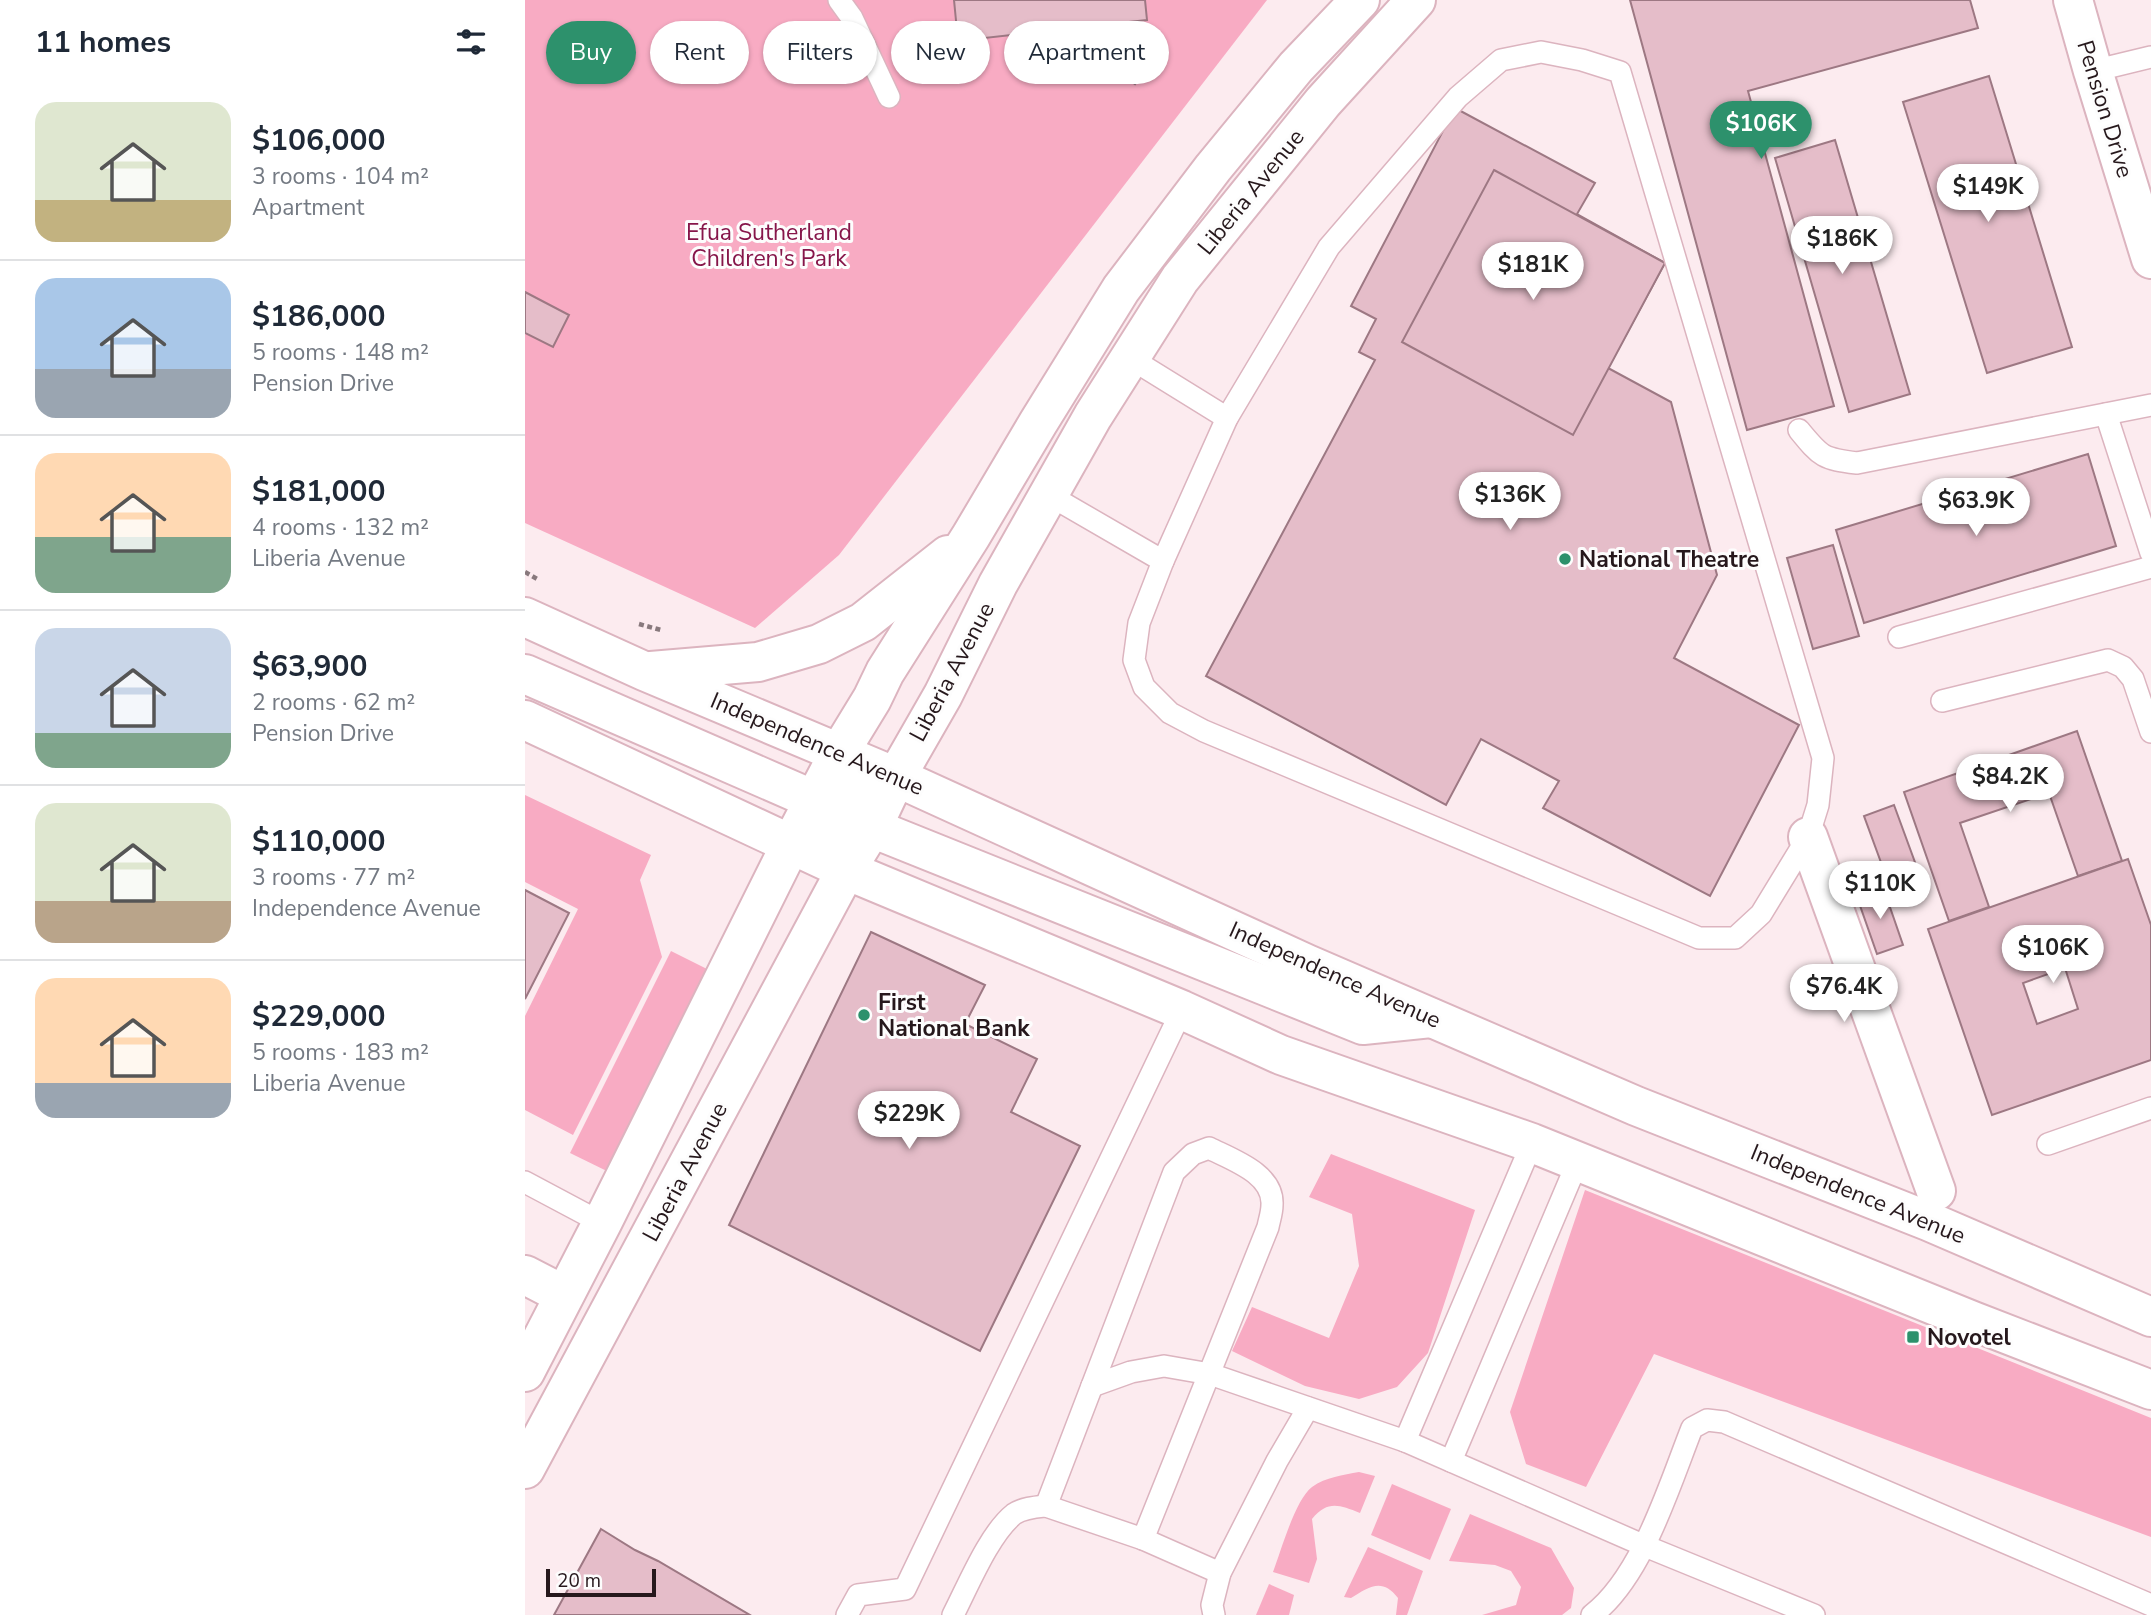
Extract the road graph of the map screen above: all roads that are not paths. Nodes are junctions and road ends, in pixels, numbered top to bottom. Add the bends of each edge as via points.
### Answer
1 (839, 0) edge
2 (1360, 0) edge
3 (1416, 0) edge
4 (2073, 0) edge
5 (2151, 57) edge
6 (2093, 71) junction
7 (889, 97) dead end
8 (2149, 248) edge
9 (1130, 358) junction
10 (2151, 405) edge
11 (2106, 414) junction
12 (1227, 418) junction
13 (1799, 430) dead end
14 (1049, 495) junction
15 (971, 536) junction
16 (2151, 553) edge
17 (1163, 561) junction
18 (2151, 567) edge
19 (525, 617) edge
20 (1899, 636) dead end
21 (644, 671) junction
22 (525, 674) edge
23 (872, 699) junction
24 (1942, 701) dead end
25 (525, 720) edge
26 (922, 732) junction
27 (2151, 732) edge
28 (839, 753) junction
29 (897, 777) junction
30 (814, 800) junction
31 (871, 828) junction
32 (1808, 837) junction
33 (791, 844) junction
34 (846, 870) junction
35 (771, 883) junction
36 (821, 920) junction
37 (1182, 1010) junction
38 (1433, 1018) junction
39 (2151, 1108) edge
40 (1532, 1143) junction
41 (2048, 1144) dead end
42 (1578, 1161) junction
43 (525, 1182) edge
44 (1936, 1191) dead end
45 (602, 1223) junction
46 (525, 1275) edge
47 (564, 1295) junction
48 (2151, 1317) edge
49 (525, 1372) edge
50 (1210, 1374) junction
51 (1092, 1386) junction
52 (2151, 1390) edge
53 (1308, 1408) junction
54 (1405, 1441) junction
55 (1451, 1461) junction
56 (525, 1469) edge
57 (1046, 1506) junction
58 (1143, 1539) junction
59 (1645, 1546) junction
60 (1220, 1573) junction
61 (2151, 1605) edge
62 (847, 1615) edge
63 (953, 1615) edge
64 (1214, 1615) edge
65 (1592, 1615) edge
66 (1814, 1615) edge

1 - 7 lane
2 - 15 main road, Liberia Avenue via 1296,67 1121,289
3 - 9 main road, Liberia Avenue via 1323,102 1180,279
4 - 6 main road, Pension Drive
5 - 6 lane
6 - 8 main road, Pension Drive
9 - 12 lane
9 - 14 main road, Liberia Avenue
10 - 11 lane
11 - 13 lane via 1857,463 1829,460
11 - 16 lane
12 - 17 lane
12 - 32 lane via 1329,247 1458,97 1501,60 1541,52 1620,72 1823,758 1818,804
14 - 17 lane
14 - 26 main road, Liberia Avenue
15 - 21 main road via 863,622 819,644 758,662
15 - 23 main road, Liberia Avenue
17 - 32 lane via 1139,623 1133,660 1144,687 1170,713 1204,731 1699,938 1735,938 1761,914
18 - 20 lane
19 - 21 main road, Independence Avenue
21 - 28 main road, Independence Avenue
22 - 30 main road
23 - 26 main road via 873,726 883,736 910,739
23 - 28 main road, Liberia Avenue
24 - 27 lane via 2108,660 2123,667 2133,680
25 - 33 main road
26 - 29 main road, Liberia Avenue
28 - 29 main road, Independence Avenue
28 - 30 main road, Liberia Avenue
29 - 30 main road via 853,794
29 - 31 main road, Liberia Avenue
29 - 38 main road, Independence Avenue
30 - 33 main road, Liberia Avenue
31 - 33 main road via 820,833
31 - 34 main road, Liberia Avenue
31 - 38 main road via 1363,1025
32 - 44 main road
33 - 34 main road
33 - 35 main road, Liberia Avenue
34 - 36 main road, Liberia Avenue
34 - 37 main road
35 - 36 main road via 798,874 811,880 820,891
35 - 45 main road, Liberia Avenue
36 - 56 main road, Liberia Avenue
37 - 40 main road via 1282,1055
37 - 62 lane via 905,1589 858,1595
38 - 48 main road, Independence Avenue
39 - 41 lane
40 - 42 main road
40 - 54 lane
42 - 52 main road
42 - 55 lane
43 - 45 lane
45 - 47 main road, Liberia Avenue
46 - 47 main road
47 - 49 main road, Liberia Avenue
50 - 51 lane via 1164,1366 1131,1371
50 - 51 lane via 1273,1204 1267,1184 1209,1148 1193,1154 1174,1172
50 - 53 lane
50 - 58 lane
51 - 57 lane
53 - 54 lane
53 - 60 lane
54 - 55 lane
55 - 59 lane
57 - 58 lane
57 - 63 lane via 1015,1513 993,1538
58 - 60 lane
59 - 61 lane via 1692,1429 1707,1420 1724,1422
59 - 65 lane via 1606,1604
59 - 66 lane
60 - 64 lane

